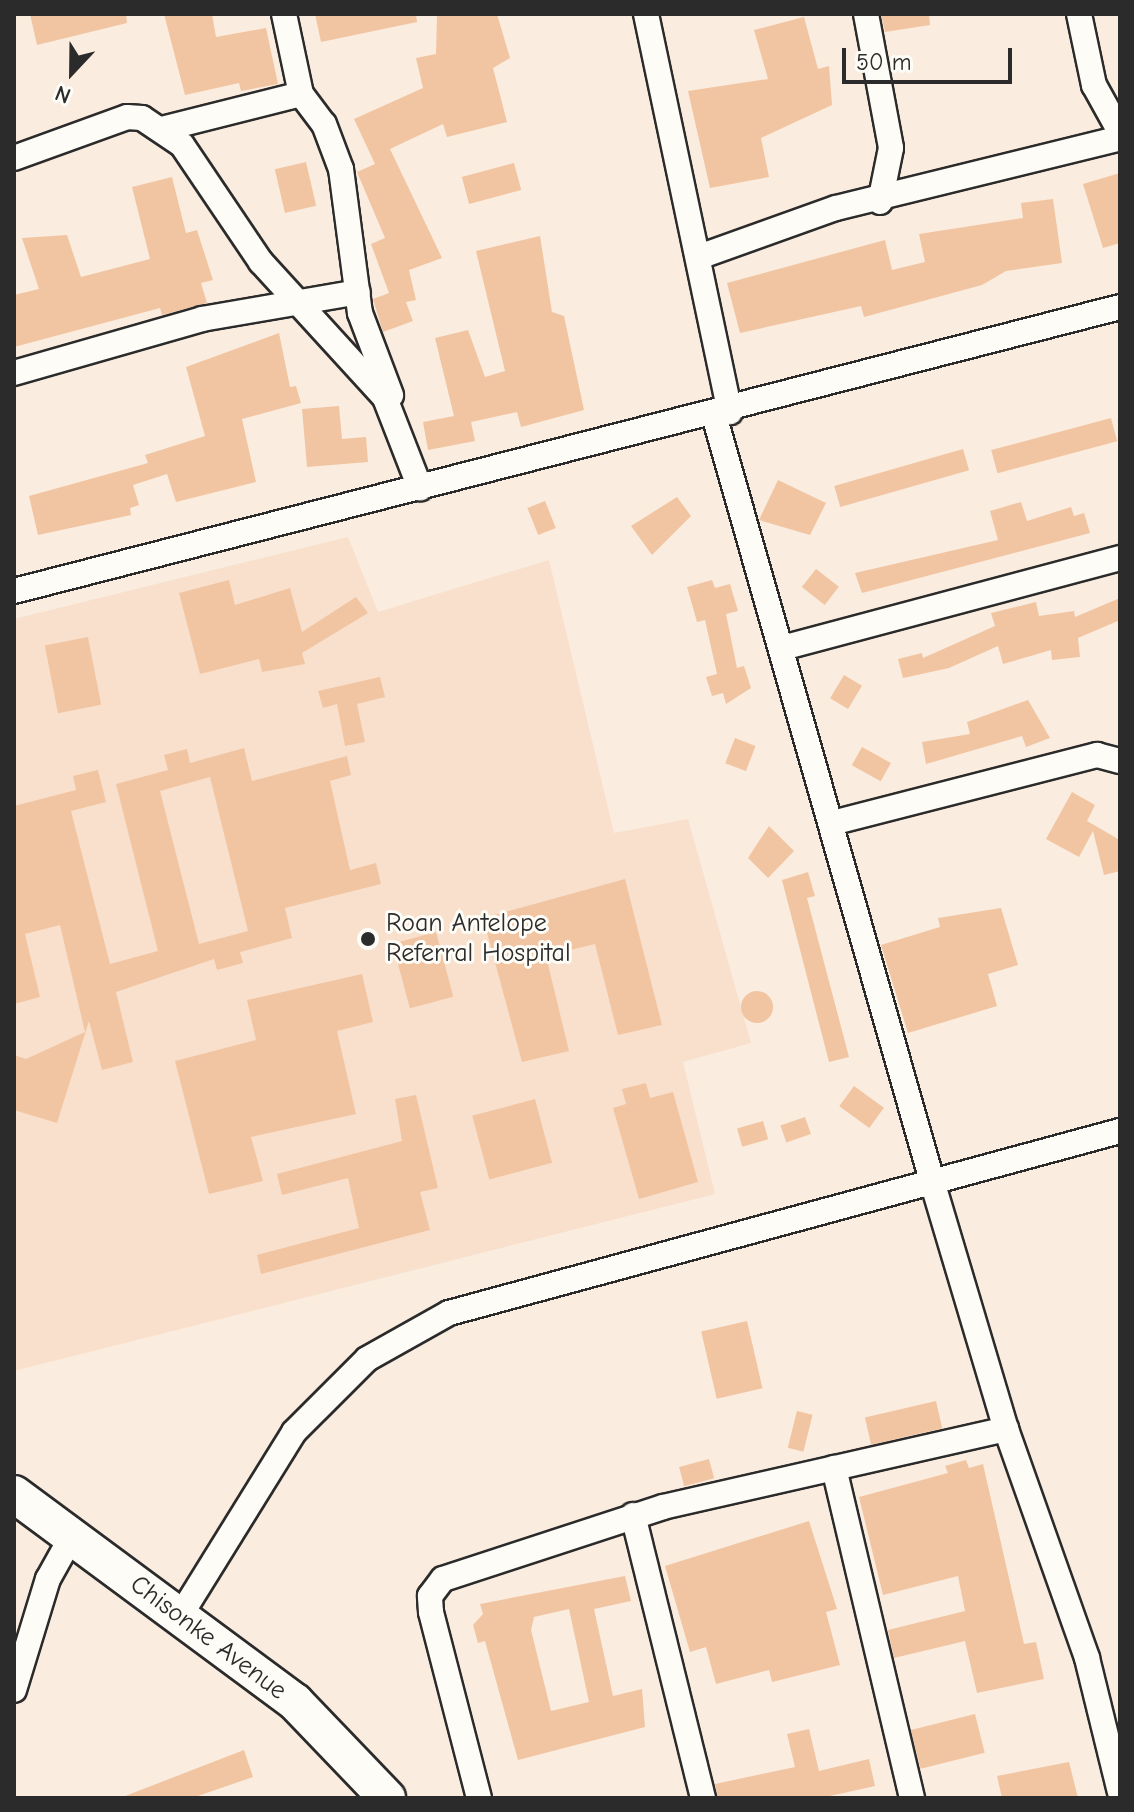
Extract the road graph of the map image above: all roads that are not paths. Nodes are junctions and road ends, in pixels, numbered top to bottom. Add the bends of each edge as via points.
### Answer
1 (284, 14) edge
2 (646, 14) edge
3 (866, 14) edge
4 (1079, 14) edge
5 (301, 94) junction
6 (162, 129) junction
7 (1120, 135) edge
8 (14, 158) edge
9 (880, 202) junction
10 (699, 257) junction
11 (358, 292) junction
12 (292, 298) junction
13 (1120, 307) edge
14 (14, 373) edge
15 (722, 414) junction
16 (401, 424) junction
17 (420, 488) junction
18 (1120, 558) edge
19 (14, 591) edge
20 (782, 648) junction
21 (1120, 761) edge
22 (832, 823) junction
23 (1120, 1131) edge
24 (932, 1181) junction
25 (1006, 1429) junction
26 (834, 1468) junction
27 (14, 1494) edge
28 (633, 1515) junction
29 (72, 1536) junction
30 (180, 1616) junction
31 (14, 1690) edge
32 (1120, 1792) edge
33 (387, 1798) edge
34 (479, 1798) edge
35 (703, 1798) edge
36 (912, 1798) edge

1 - 5 street
2 - 10 street
3 - 9 street via 891,148
4 - 7 street via 1094,85
5 - 6 street
5 - 11 street via 324,124 341,169
6 - 8 street via 127,117
6 - 12 street via 182,145
7 - 9 street via 1036,154
9 - 10 street via 836,208
10 - 15 street
11 - 12 street
11 - 16 street
12 - 14 street
12 - 16 street via 366,374
13 - 15 street
15 - 17 street
15 - 20 street
16 - 17 street
17 - 19 street
18 - 20 street
20 - 22 street
21 - 22 street via 1097,755
22 - 24 street
23 - 24 street
24 - 25 street
24 - 30 street via 449,1313 367,1359 294,1432
25 - 26 street
25 - 32 street via 1063,1579
26 - 28 street
26 - 36 street
27 - 29 street, Chisonke Avenue
28 - 34 street via 471,1564 430,1596
28 - 35 street
29 - 30 street, Chisonke Avenue
29 - 31 street via 48,1579
30 - 33 street, Chisonke Avenue via 295,1702

